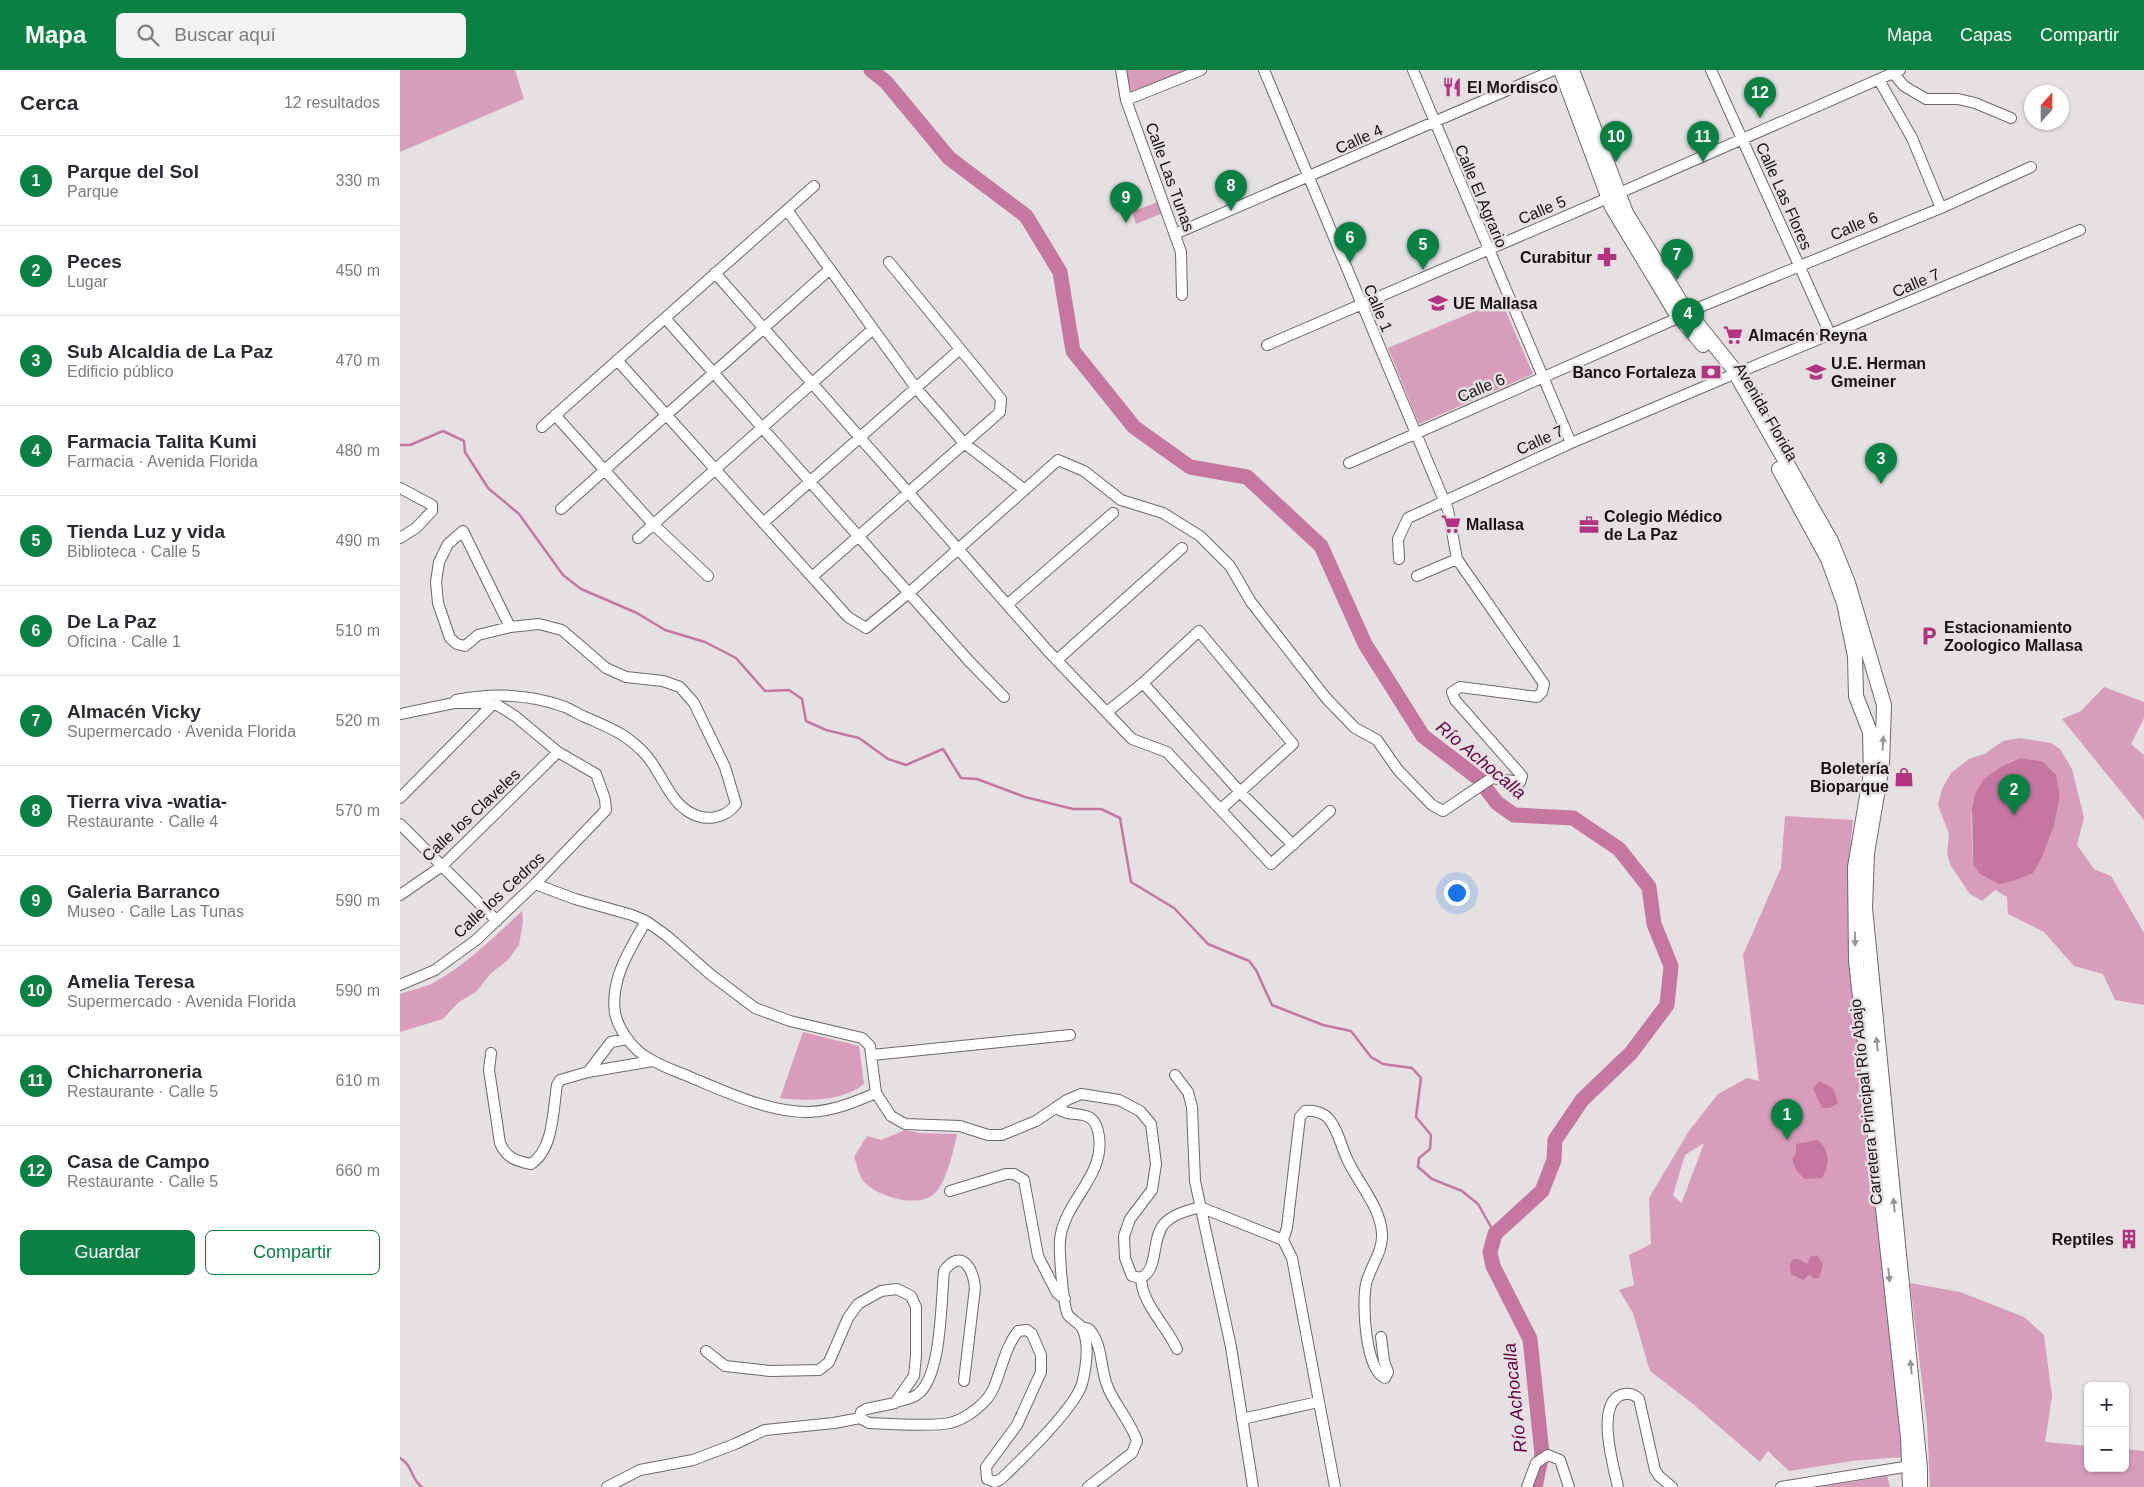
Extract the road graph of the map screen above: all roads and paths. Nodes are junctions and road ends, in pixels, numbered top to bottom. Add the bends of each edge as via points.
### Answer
1 (1121, 70) edge
2 (1201, 70) edge
3 (1264, 70) edge
4 (1412, 70) edge
5 (1554, 70) edge
6 (1561, 70) edge
7 (1572, 70) edge
8 (1711, 70) edge
9 (1896, 72) edge
10 (1879, 80) junction
11 (1126, 100) junction
12 (2011, 118) dead end
13 (1434, 122) junction
14 (1743, 140) junction
15 (2032, 167) dead end
16 (1308, 177) junction
17 (814, 186) dead end
18 (1613, 196) junction
19 (1942, 208) junction
20 (787, 210) junction
21 (2080, 230) dead end
22 (1175, 234) junction
23 (1488, 250) junction
24 (889, 262) dead end
25 (1799, 266) junction
26 (830, 269) junction
27 (715, 273) junction
28 (1182, 295) dead end
29 (1361, 304) junction
30 (1684, 314) junction
31 (665, 318) junction
32 (764, 328) junction
33 (873, 329) junction
34 (1830, 334) junction
35 (1267, 345) dead end
36 (960, 349) junction
37 (618, 360) junction
38 (714, 373) junction
39 (1731, 375) junction
40 (1543, 378) junction
41 (813, 383) junction
42 (916, 388) junction
43 (667, 415) junction
44 (555, 416) junction
45 (542, 427) dead end
46 (762, 428) junction
47 (1414, 433) junction
48 (861, 437) junction
49 (1571, 443) junction
50 (964, 444) junction
51 (1349, 463) dead end
52 (715, 469) junction
53 (604, 470) junction
54 (810, 482) junction
55 (400, 488) edge
56 (1025, 490) junction
57 (909, 492) junction
58 (1443, 500) junction
59 (561, 509) dead end
60 (1113, 512) dead end
61 (764, 523) junction
62 (653, 524) junction
63 (859, 536) junction
64 (400, 538) edge
65 (638, 538) dead end
66 (959, 548) junction
67 (1182, 548) dead end
68 (1399, 559) dead end
69 (1457, 559) junction
70 (708, 576) dead end
71 (1417, 576) dead end
72 (812, 577) junction
73 (909, 593) junction
74 (1008, 604) junction
75 (510, 627) junction
76 (1057, 660) junction
77 (1874, 674) junction
78 (1855, 678) junction
79 (1143, 683) junction
80 (1004, 697) dead end
81 (454, 703) junction
82 (494, 703) junction
83 (1107, 712) junction
84 (400, 714) edge
85 (1883, 714) junction
86 (1864, 718) junction
87 (558, 752) junction
88 (1240, 792) junction
89 (400, 798) edge
90 (1221, 809) junction
91 (1330, 811) dead end
92 (400, 824) edge
93 (1292, 845) junction
94 (442, 866) junction
95 (535, 884) junction
96 (400, 894) edge
97 (497, 921) junction
98 (646, 921) junction
99 (400, 985) edge
100 (1070, 1035) dead end
101 (627, 1039) junction
102 (491, 1052) dead end
103 (872, 1055) junction
104 (652, 1061) junction
105 (588, 1072) junction
106 (1175, 1075) dead end
107 (876, 1093) junction
108 (1056, 1108) junction
109 (950, 1191) dead end
110 (1200, 1207) junction
111 (1283, 1240) junction
112 (1141, 1278) junction
113 (1065, 1299) junction
114 (1082, 1328) junction
115 (1381, 1337) dead end
116 (1177, 1349) dead end
117 (706, 1351) dead end
118 (964, 1382) dead end
119 (1318, 1402) junction
120 (895, 1403) junction
121 (860, 1418) junction
122 (1242, 1419) junction
123 (1915, 1467) junction
124 (607, 1487) edge
125 (1088, 1487) edge
126 (1253, 1487) edge
127 (1335, 1487) edge
128 (1527, 1487) edge
129 (1569, 1487) edge
130 (1618, 1487) edge
131 (1672, 1487) edge
132 (1781, 1487) edge
133 (1910, 1487) edge
134 (1920, 1487) edge

1 - 11 street, Calle Las Tunas
2 - 11 street
3 - 16 street, Calle 1
4 - 13 street, Calle El Agrario
5 - 13 street, Calle 4
6 - 18 main road, Avenida Florida
7 - 18 main road, Avenida Florida
8 - 14 street, Calle Las Flores
9 - 10 street, Calle 5
9 - 12 street via 1904,86 1926,99 1975,103
10 - 14 street, Calle 5
10 - 19 street via 1912,138
11 - 22 street, Calle Las Tunas
13 - 16 street, Calle 4
13 - 23 street, Calle El Agrario
14 - 18 street, Calle 5
14 - 25 street, Calle Las Flores
15 - 19 street, Calle 6
16 - 22 street, Calle 4
16 - 29 street, Calle 1
17 - 20 street
18 - 23 street, Calle 5
18 - 30 main road, Avenida Florida
19 - 25 street, Calle 6
20 - 26 street
20 - 27 street
21 - 34 street, Calle 7
22 - 28 street, Calle Las Tunas via 1181,252
23 - 29 street, Calle 5
23 - 40 street, Calle El Agrario
24 - 36 street
25 - 30 street, Calle 6
25 - 34 street, Calle Las Flores
26 - 32 street
26 - 33 street
27 - 31 street
27 - 32 street
29 - 35 street, Calle 5
29 - 47 street, Calle 1
30 - 39 main road, Avenida Florida
30 - 40 street, Calle 6
31 - 37 street
31 - 38 street
32 - 38 street
32 - 41 street
33 - 41 street
33 - 42 street
34 - 39 street, Calle 7
36 - 42 street
36 - 50 street via 1001,399 1000,412
37 - 43 street
37 - 44 street
38 - 43 street
38 - 46 street
39 - 49 street, Calle 7
39 - 77 main road, Avenida Florida via 1834,547
39 - 78 main road, Avenida Florida via 1828,559 1853,637
40 - 47 street, Calle 6
40 - 49 street, Calle El Agrario
41 - 46 street
41 - 48 street
42 - 48 street
42 - 50 street
43 - 52 street
43 - 53 street
44 - 45 street
44 - 53 street
46 - 52 street
46 - 54 street
47 - 51 street, Calle 6
47 - 58 street, Calle 1
48 - 54 street
48 - 57 street
49 - 58 street, Calle 7
50 - 56 street
50 - 57 street
52 - 61 street
52 - 62 street
53 - 59 street
53 - 62 street
54 - 61 street
54 - 63 street
55 - 64 street via 432,505 432,511 416,528
56 - 66 street
56 - 69 street via 1058,460 1084,471 1121,500 1164,513 1200,536 1230,566 1251,602 1326,698 1355,728 1377,740 1398,770 1432,805 1443,811 1492,778 1518,782 1522,778 1452,697 1453,689 1460,687 1537,697 1544,684
57 - 63 street
57 - 66 street
58 - 68 street, Calle 7 via 1408,518 1398,539
58 - 69 street, Calle 1 via 1448,510
60 - 74 street
61 - 72 street
62 - 65 street
62 - 70 street
63 - 72 street
63 - 73 street
66 - 73 street
66 - 74 street
67 - 76 street
69 - 71 street
72 - 73 street via 848,617 866,628
73 - 80 street
74 - 76 street
75 - 75 street via 478,636 465,646 450,638 438,603 438,562 448,544 463,531
75 - 81 street via 538,624 562,630 606,668 626,677 663,681 680,688 694,703 726,767 736,804 723,816 713,818 701,818 690,813 629,738 614,728 562,706 531,698 498,695 464,698
76 - 83 street
77 - 78 main road via 1863,672
77 - 85 main road, Avenida Florida via 1883,695
78 - 86 main road, Avenida Florida via 1856,696
79 - 83 street
79 - 88 street
79 - 88 street via 1199,631 1293,744
81 - 82 street
81 - 84 street
82 - 87 street
82 - 89 street
83 - 90 street via 1132,739 1168,752
85 - 86 main road via 1874,719
123 -> 85 main road, Carretera Principal Río Abajo via 1865,908 1868,853 1882,765
86 -> 123 main road, Carretera Principal Río Abajo via 1870,732 1872,754 1855,867 1856,961
87 - 94 street, Calle los Claveles
87 - 95 street, Calle los Cedros via 596,774 606,810
88 - 90 street
88 - 93 street
90 - 93 street via 1272,864
91 - 93 street
92 - 94 street
94 - 96 street, Calle los Claveles
94 - 97 street
95 - 97 street, Calle los Cedros
95 - 98 street
97 - 99 street, Calle los Cedros via 459,954 434,970
98 - 101 street via 625,957 615,992 615,1014
98 - 103 street via 755,1008 790,1021 858,1036 870,1046
100 - 103 street
101 - 104 street
101 - 105 street via 611,1042
102 - 105 street via 489,1070 500,1143 505,1153 517,1161 531,1164 540,1158 550,1134 560,1080
103 - 107 street
104 - 105 street
104 - 107 street via 728,1094 794,1111 811,1112 838,1107
106 - 110 street via 1188,1092 1192,1107 1195,1181
107 - 108 street via 891,1116 905,1124 960,1126 988,1135 1002,1135 1036,1121
108 - 112 street via 1075,1096 1104,1096 1133,1106 1150,1124 1155,1144 1155,1180 1152,1190 1130,1219 1123,1247 1128,1271 1132,1276
108 - 113 street via 1089,1117 1099,1136 1100,1152 1095,1170 1065,1218 1060,1241
109 - 113 street via 1006,1174 1021,1178 1026,1183 1038,1256 1057,1293
110 - 111 street
110 - 112 street via 1165,1224 1155,1246 1151,1268
110 - 122 street via 1231,1347
111 - 115 street via 1300,1117 1305,1111 1319,1112 1334,1126 1348,1162 1380,1220 1382,1245 1366,1283 1364,1303 1371,1359 1385,1378 1388,1372
111 - 119 street via 1292,1258
112 - 116 street via 1142,1291
113 - 114 street via 1068,1314
114 - 121 street via 1086,1363 1081,1386 1052,1426 998,1481 987,1479 986,1467 1017,1425 1041,1372 1040,1355 1032,1334 1027,1330 1018,1331 1011,1340 990,1396 960,1419 939,1424 869,1424
114 - 125 street via 1089,1329 1095,1338 1107,1386 1137,1441 1132,1453
117 - 120 street via 726,1366 770,1371 819,1370 829,1362 852,1310 881,1291 898,1289 911,1296 916,1307 916,1355 914,1376
118 - 120 street via 976,1288 974,1273 968,1264 958,1260 950,1262 944,1271 935,1367 917,1395
119 - 122 street
119 - 127 street
120 - 121 street via 866,1409
121 - 124 street via 834,1424 766,1430 693,1460 640,1470
122 - 126 street
123 - 132 street
123 - 133 main road, Carretera Principal Río Abajo
123 - 134 main road, Carretera Principal Río Abajo
128 - 129 street via 1540,1458 1548,1455 1556,1458 1564,1470
130 - 131 street via 1607,1431 1608,1415 1616,1398 1626,1394 1636,1395 1639,1399 1655,1470

